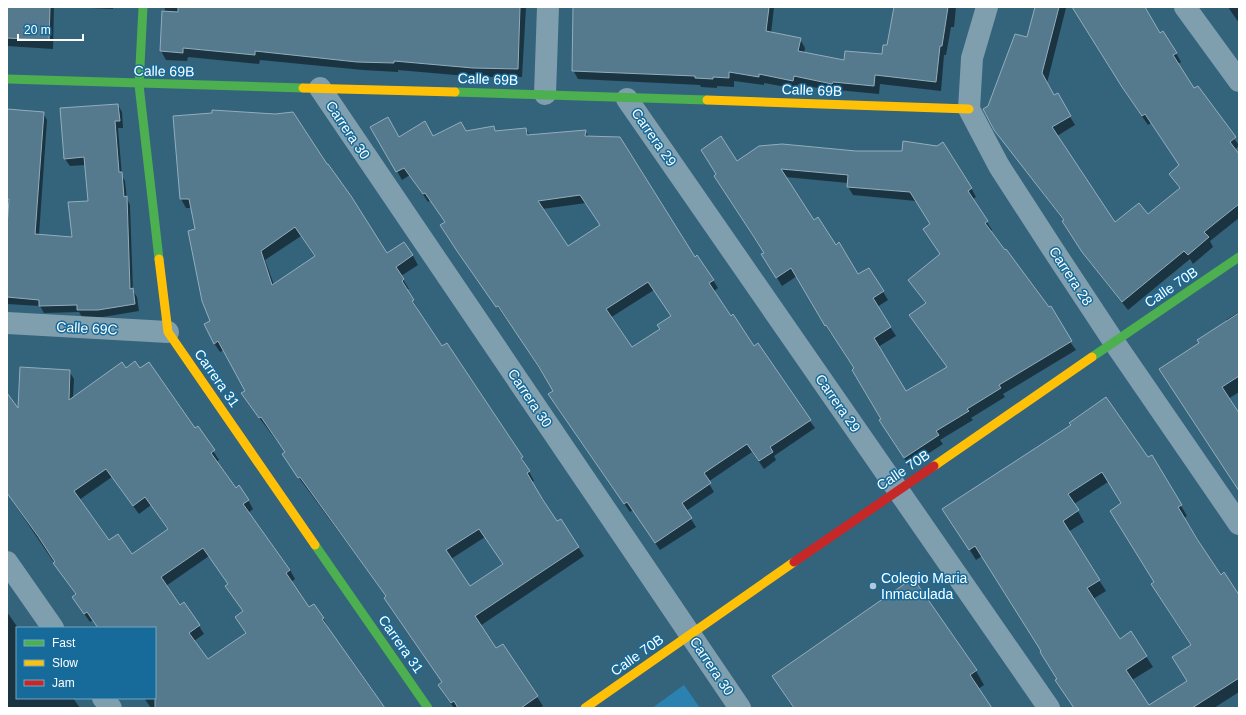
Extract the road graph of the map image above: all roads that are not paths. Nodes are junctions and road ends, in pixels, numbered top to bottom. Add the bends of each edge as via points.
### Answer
1 (143, 7) edge
2 (548, 7) edge
3 (987, 7) edge
4 (1185, 7) edge
5 (7, 79) edge
6 (1239, 82) edge
7 (139, 85) junction
8 (320, 88) junction
9 (545, 94) junction
10 (627, 99) junction
11 (969, 109) junction
12 (1239, 257) edge
13 (7, 323) edge
14 (168, 332) junction
15 (1114, 342) junction
16 (898, 490) junction
17 (1239, 524) edge
18 (7, 562) edge
19 (53, 627) edge
20 (690, 635) junction
21 (104, 699) edge
22 (111, 708) edge
23 (428, 708) edge
24 (585, 708) edge
25 (740, 708) edge
26 (1049, 708) edge

1 - 7 street, Carrera 31
2 - 9 street
3 - 11 street via 972,58
4 - 6 street
5 - 7 street, Calle 69B
7 - 8 street, Calle 69B
7 - 14 street, Carrera 31
8 - 9 street, Calle 69B
8 - 20 street, Carrera 30
9 - 10 street, Calle 69B
10 - 11 street, Calle 69B
10 - 16 street, Carrera 29
11 - 15 street, Carrera 28 via 999,166
12 - 15 street, Calle 70B
13 - 14 street, Calle 69C
14 - 23 street, Carrera 31
15 - 16 street, Calle 70B
15 - 17 street, Carrera 28
16 - 20 street, Calle 70B
16 - 26 street, Carrera 29
18 - 19 street
20 - 24 street, Calle 70B
20 - 25 street, Carrera 30
21 - 22 street

